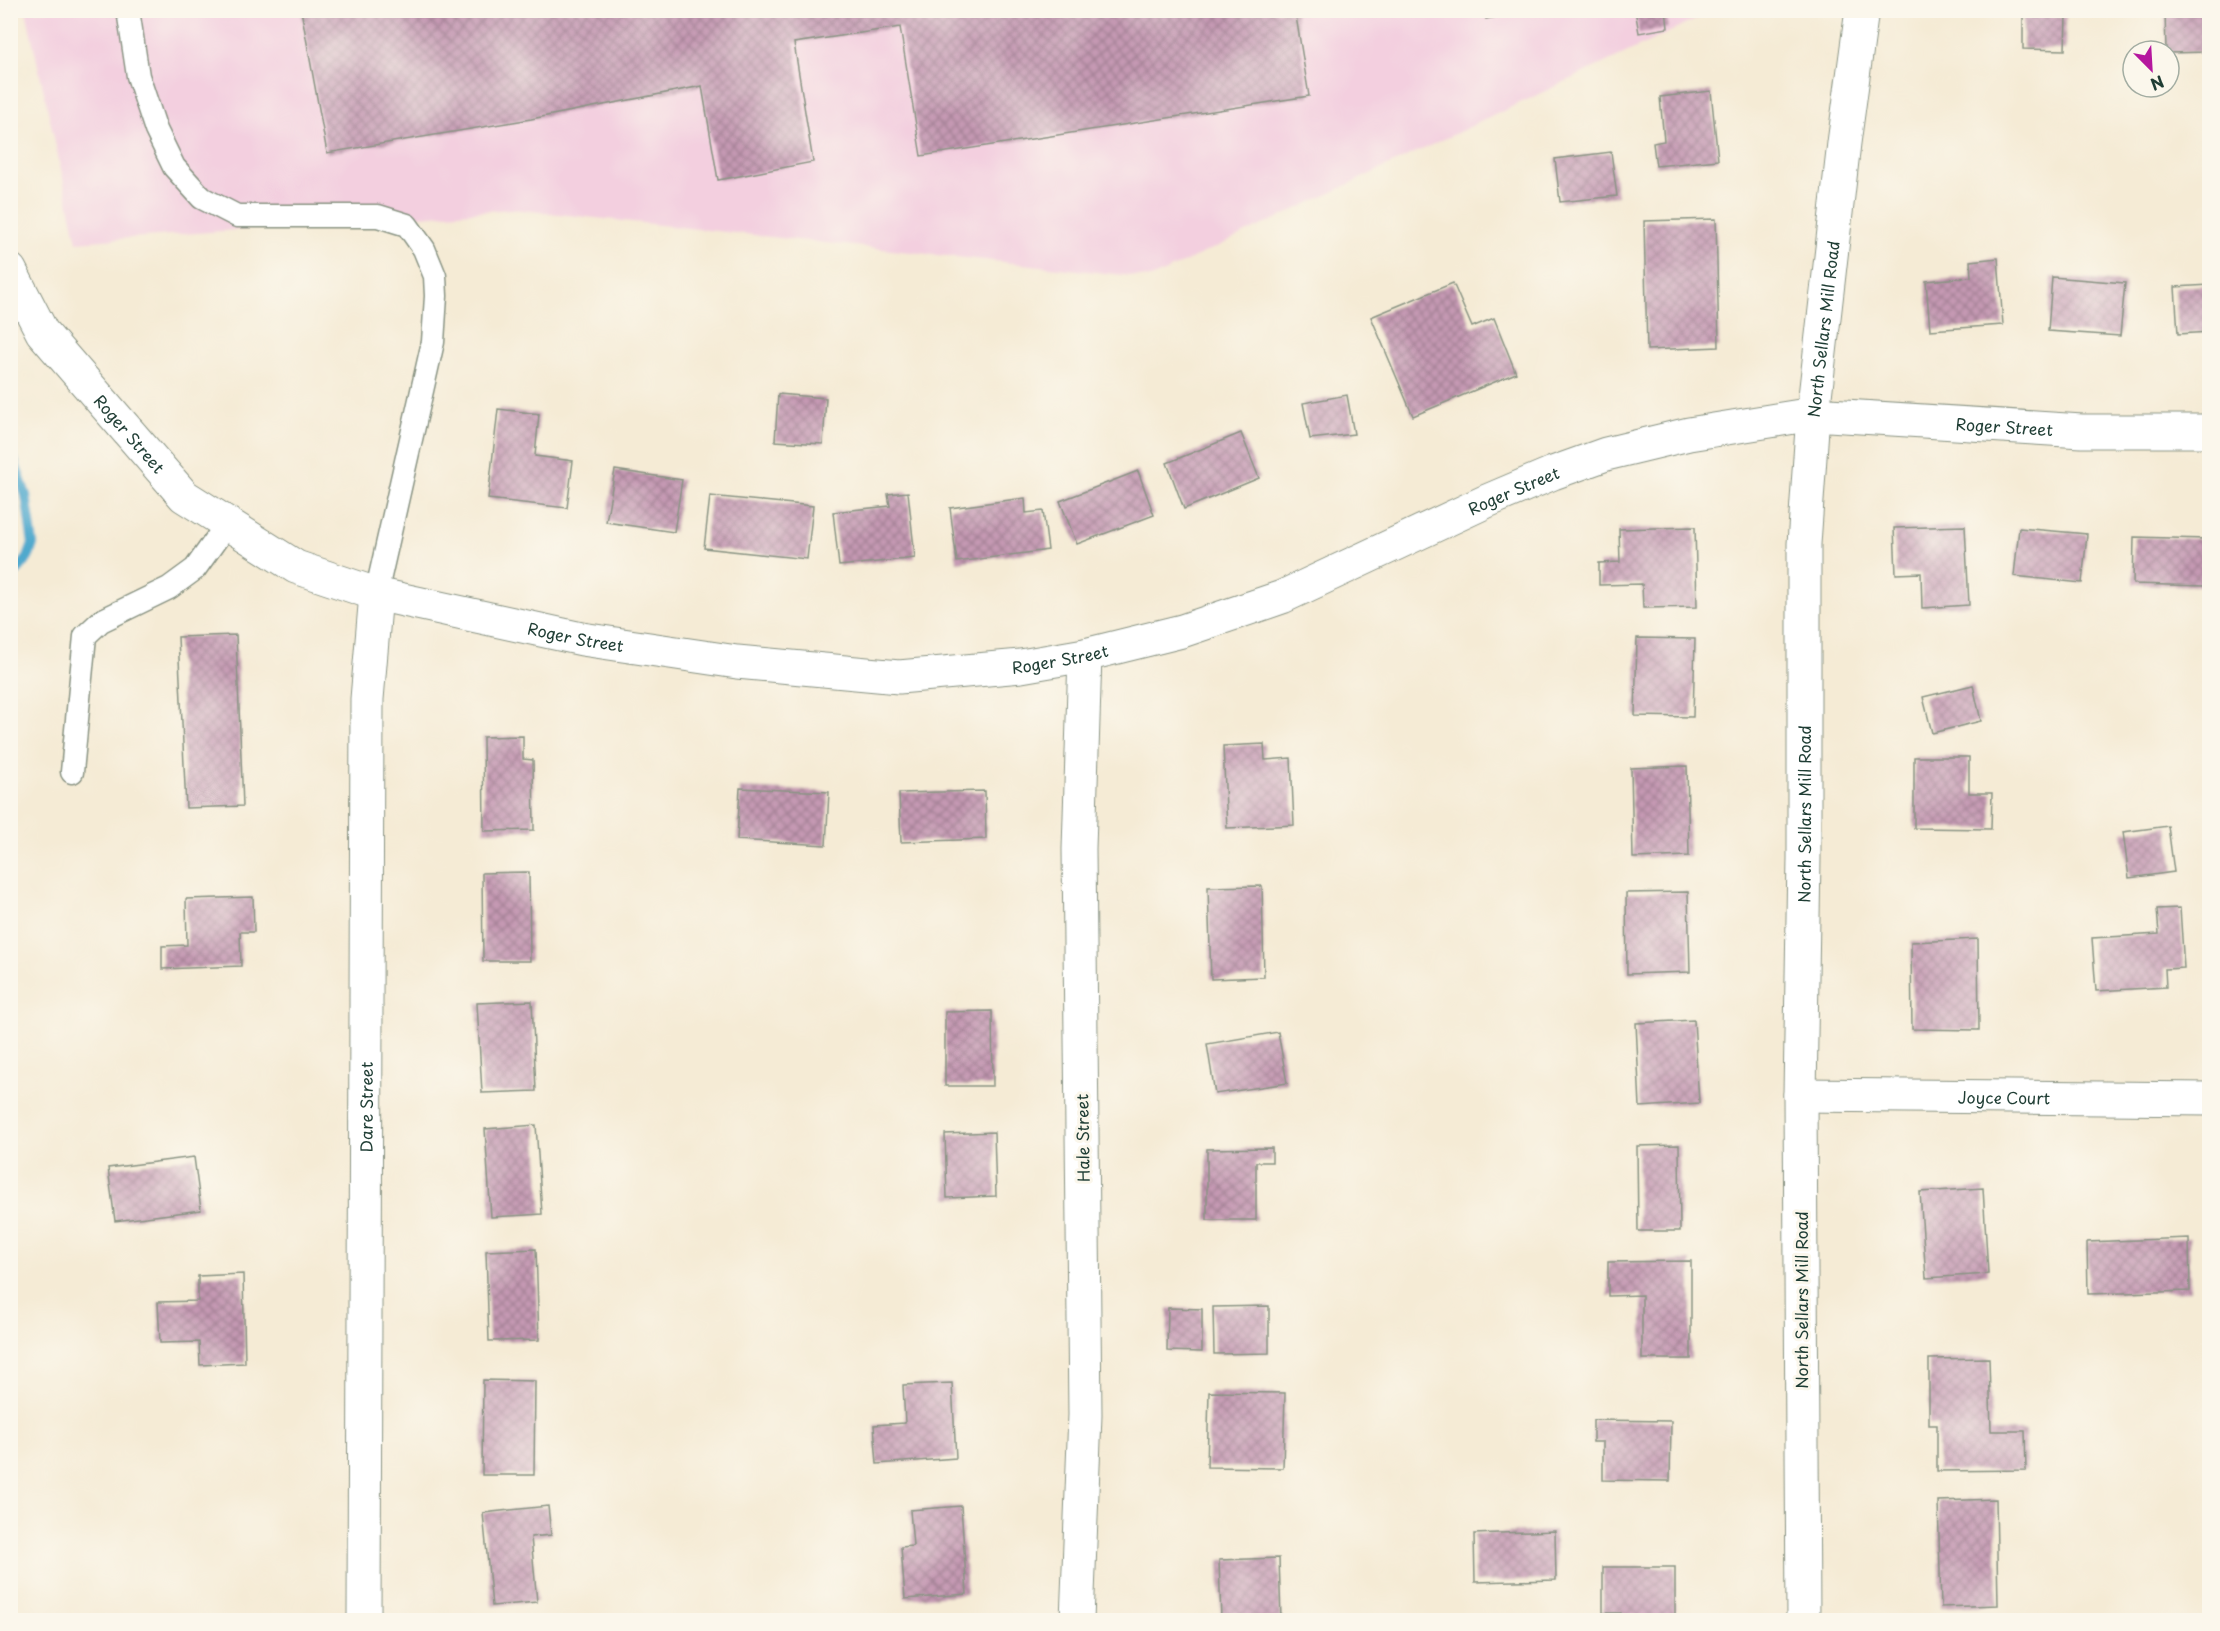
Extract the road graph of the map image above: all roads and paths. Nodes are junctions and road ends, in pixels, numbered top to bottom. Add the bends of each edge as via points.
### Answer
1 (128, 10) edge
2 (1862, 10) edge
3 (10, 270) edge
4 (1813, 414) junction
5 (2210, 431) edge
6 (227, 524) junction
7 (376, 594) junction
8 (1085, 655) junction
9 (72, 772) dead end
10 (1800, 1095) junction
11 (2210, 1099) edge
12 (364, 1620) edge
13 (1077, 1620) edge
14 (1803, 1620) edge

1 - 7 lane via 138,76 156,130 174,166 202,198 237,216 378,216 407,225 428,258 435,276 433,342
2 - 4 street, North Sellars Mill Road
3 - 6 street, Roger Street via 42,332 184,496
4 - 5 street, Roger Street via 2082,430
4 - 8 street, Roger Street via 1689,434 1606,454 1487,501 1282,597 1182,631
4 - 10 street, North Sellars Mill Road via 1804,544
6 - 7 street, Roger Street via 297,567
6 - 9 lane via 195,569 169,588 101,621 85,636
7 - 8 street, Roger Street via 582,639 737,662 864,674 910,676 1021,666
7 - 12 street, Dare Street via 367,710
8 - 13 street, Hale Street via 1079,849 1085,1415
10 - 11 street, Joyce Court
10 - 14 street, North Sellars Mill Road

